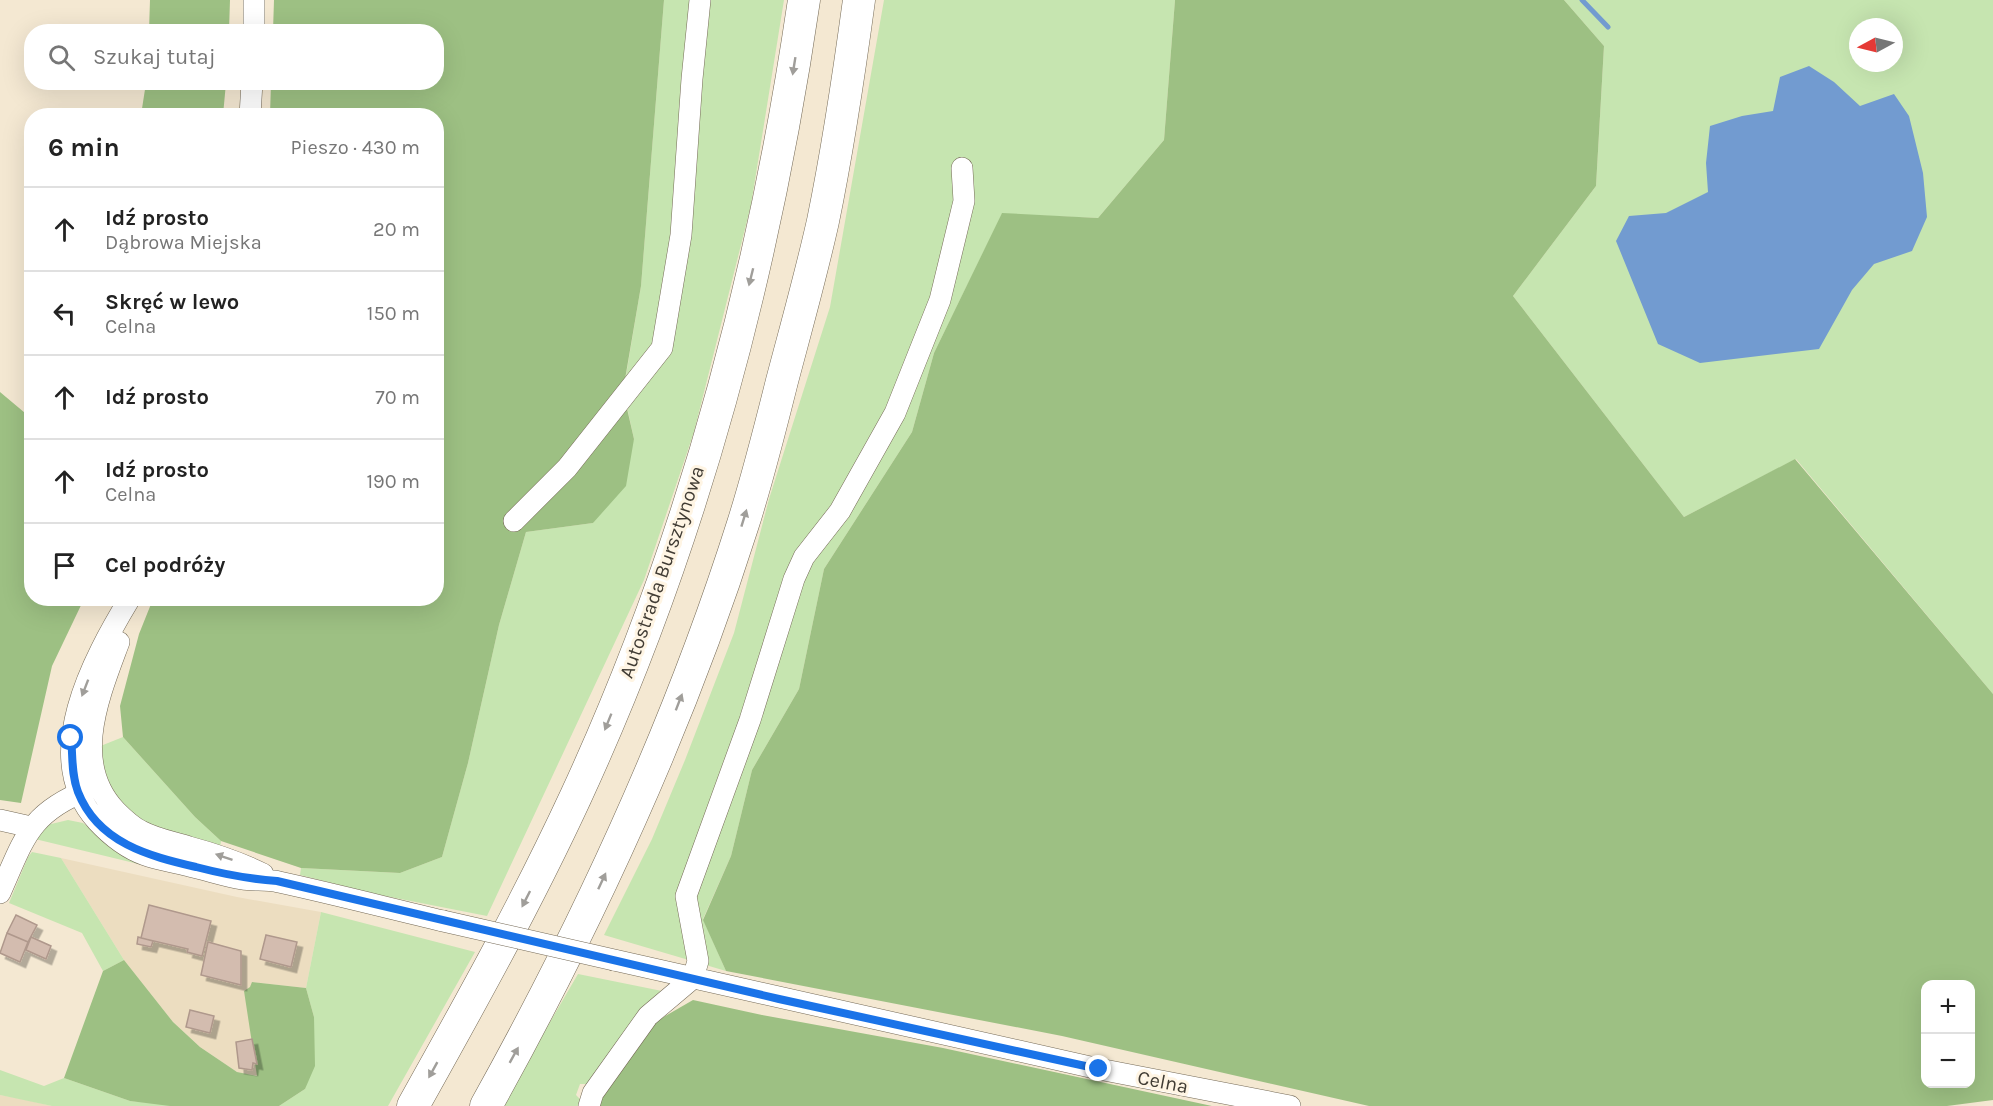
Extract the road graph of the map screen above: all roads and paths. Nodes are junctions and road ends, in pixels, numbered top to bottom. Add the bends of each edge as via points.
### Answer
1 (254, 0) edge
2 (700, 0) edge
3 (804, 0) edge
4 (860, 0) edge
5 (254, 24) edge
6 (252, 90) edge
7 (250, 108) edge
8 (962, 168) dead end
9 (514, 521) dead end
10 (126, 606) edge
11 (129, 606) edge
12 (98, 785) junction
13 (78, 793) junction
14 (0, 820) edge
15 (31, 827) junction
16 (277, 881) junction
17 (0, 893) edge
18 (693, 978) junction
19 (413, 1106) edge
20 (486, 1106) edge
21 (589, 1106) edge
22 (1290, 1106) edge

1 - 5 street
2 - 9 street via 681,235 662,348 567,468
3 -> 19 highway, Autostrada Bursztynowa via 765,220 717,412 675,546 577,794 523,905
20 -> 4 highway via 550,988 640,795 683,690 742,525 823,221
6 - 7 street
8 - 18 street via 964,201 940,300 895,413 840,511 804,556 794,579 750,720 686,896 698,961
10 -> 13 street via 108,633 76,714 71,738
11 - 12 street via 94,716 91,742
12 - 13 street
16 -> 12 street via 230,859 142,831 126,821
13 - 15 street via 56,805
13 - 16 street via 107,831 145,854 243,879
14 - 15 street
15 - 17 street
16 - 18 street, Celna, bridge
18 - 21 street via 648,1016 593,1093
18 - 22 street, Celna via 1099,1069

